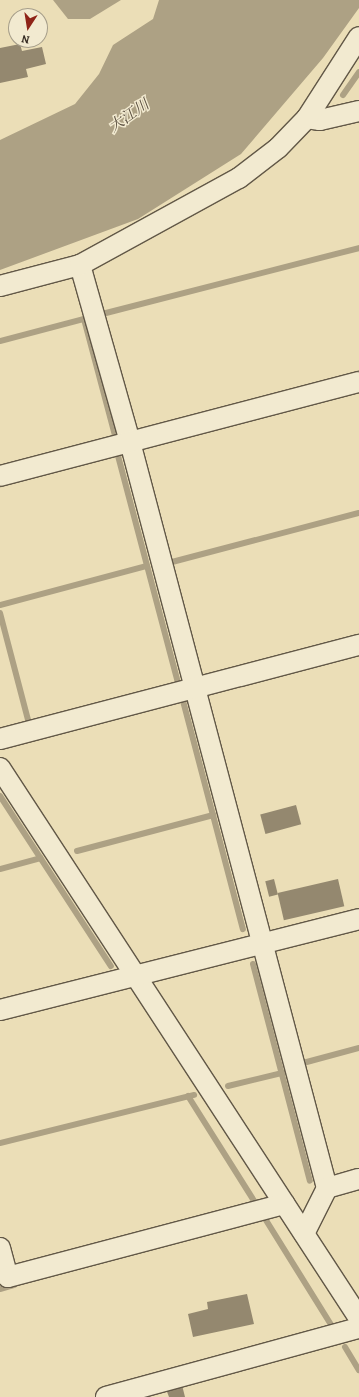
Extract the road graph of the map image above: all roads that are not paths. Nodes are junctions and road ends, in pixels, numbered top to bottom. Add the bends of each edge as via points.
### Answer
1 (359, 37) edge
2 (359, 111) edge
3 (307, 118) junction
4 (80, 265) junction
5 (0, 286) edge
6 (359, 382) edge
7 (130, 442) junction
8 (0, 476) edge
9 (359, 645) edge
10 (195, 688) junction
11 (0, 739) edge
12 (0, 768) edge
13 (359, 919) edge
14 (262, 945) junction
15 (137, 974) junction
16 (0, 1010) edge
17 (359, 1179) edge
18 (327, 1188) junction
19 (285, 1204) junction
20 (304, 1234) junction
21 (0, 1248) edge
22 (359, 1318) edge
23 (359, 1328) edge
24 (106, 1397) edge

1 - 3 street
2 - 3 street via 320,120
3 - 4 street via 278,148 239,178
4 - 5 street
4 - 7 street
6 - 7 street
7 - 8 street
7 - 10 street
9 - 10 street
10 - 11 street
10 - 14 street
12 - 15 street
13 - 14 street
14 - 15 street
14 - 18 street
15 - 16 street
15 - 19 street
17 - 18 street
18 - 20 street
19 - 20 street
19 - 21 street via 8,1277
20 - 22 street
23 - 24 street

